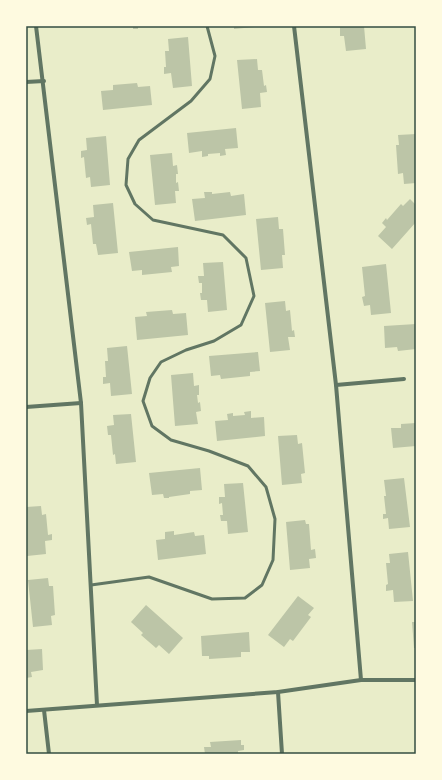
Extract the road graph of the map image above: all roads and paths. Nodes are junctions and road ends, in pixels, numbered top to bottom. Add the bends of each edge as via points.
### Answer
1 (36, 26) edge
2 (207, 26) edge
3 (294, 26) edge
4 (44, 81) junction
5 (26, 82) edge
6 (404, 379) dead end
7 (336, 385) junction
8 (81, 403) junction
9 (26, 407) edge
10 (91, 585) junction
11 (361, 680) junction
12 (416, 680) edge
13 (278, 692) junction
14 (97, 705) junction
15 (44, 710) junction
16 (26, 711) edge
17 (49, 754) edge
18 (282, 754) edge

1 - 4 street
2 - 10 lane via 215,56 210,79 191,101 139,140 128,159 126,185 135,204 153,220 223,235 246,258 254,296 241,325 214,341 161,362 150,378 143,401 152,426 170,440 248,466 266,487 275,519 273,560 262,585 245,598 212,599 149,577
3 - 7 street
4 - 5 street
4 - 8 street
6 - 7 street
7 - 11 street
8 - 9 street
8 - 10 street
10 - 14 street
11 - 12 street
11 - 13 street
13 - 14 street
13 - 18 street
14 - 15 street
15 - 16 street
15 - 17 street

